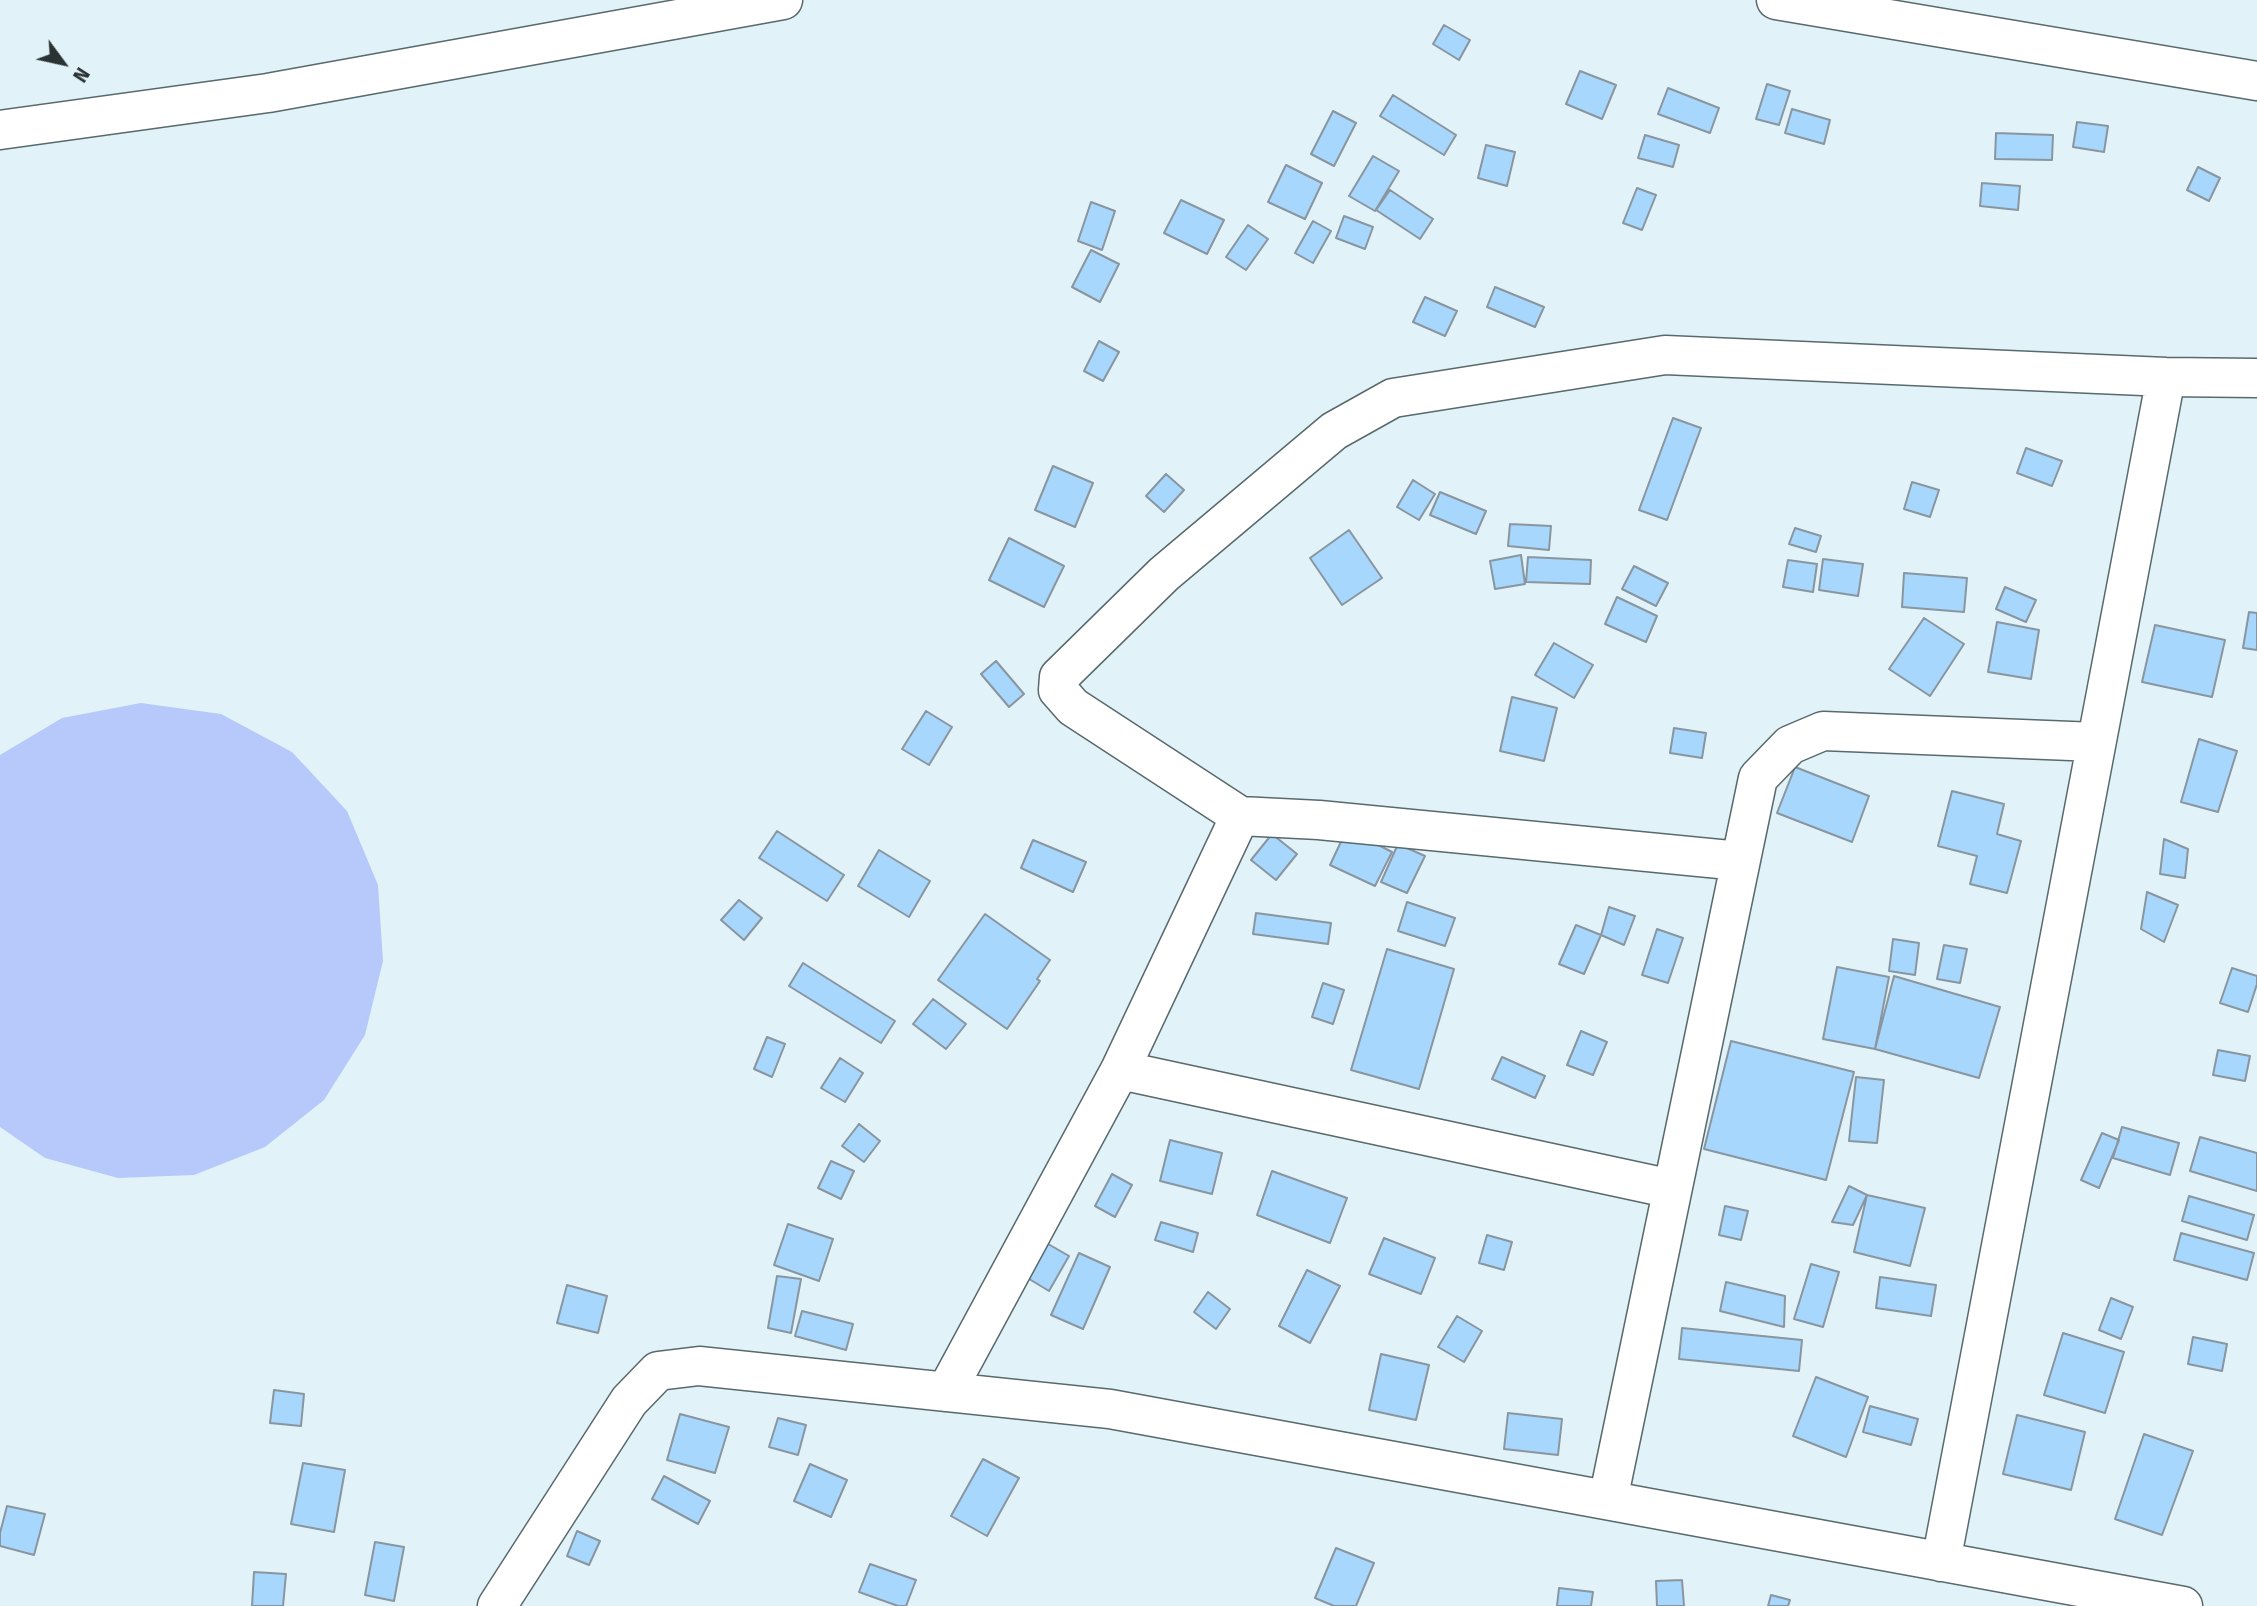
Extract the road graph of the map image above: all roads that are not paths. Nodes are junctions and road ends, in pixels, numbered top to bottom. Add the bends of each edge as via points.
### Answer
1 (783, 0) edge
2 (1776, 0) edge
3 (2257, 81) edge
4 (0, 130) edge
5 (2166, 377) junction
6 (2257, 378) edge
7 (2096, 742) junction
8 (1240, 816) junction
9 (1740, 860) junction
10 (1120, 1070) junction
11 (1672, 1189) junction
12 (946, 1392) junction
13 (1608, 1500) junction
14 (1941, 1562) junction
15 (497, 1606) edge
16 (2183, 1606) edge

1 - 4 lane via 268,93
2 - 3 lane
5 - 6 lane
5 - 7 lane
5 - 8 lane via 1665,355 1393,398 1334,431 1164,574 1059,677 1058,690 1073,707
7 - 9 lane via 1824,731 1790,745 1758,778
7 - 14 lane
8 - 9 lane
8 - 10 lane
9 - 11 lane
10 - 11 lane
10 - 12 lane
11 - 13 lane
12 - 13 lane via 1110,1409
12 - 15 lane via 699,1366 658,1371 629,1401
13 - 14 lane
14 - 16 lane

